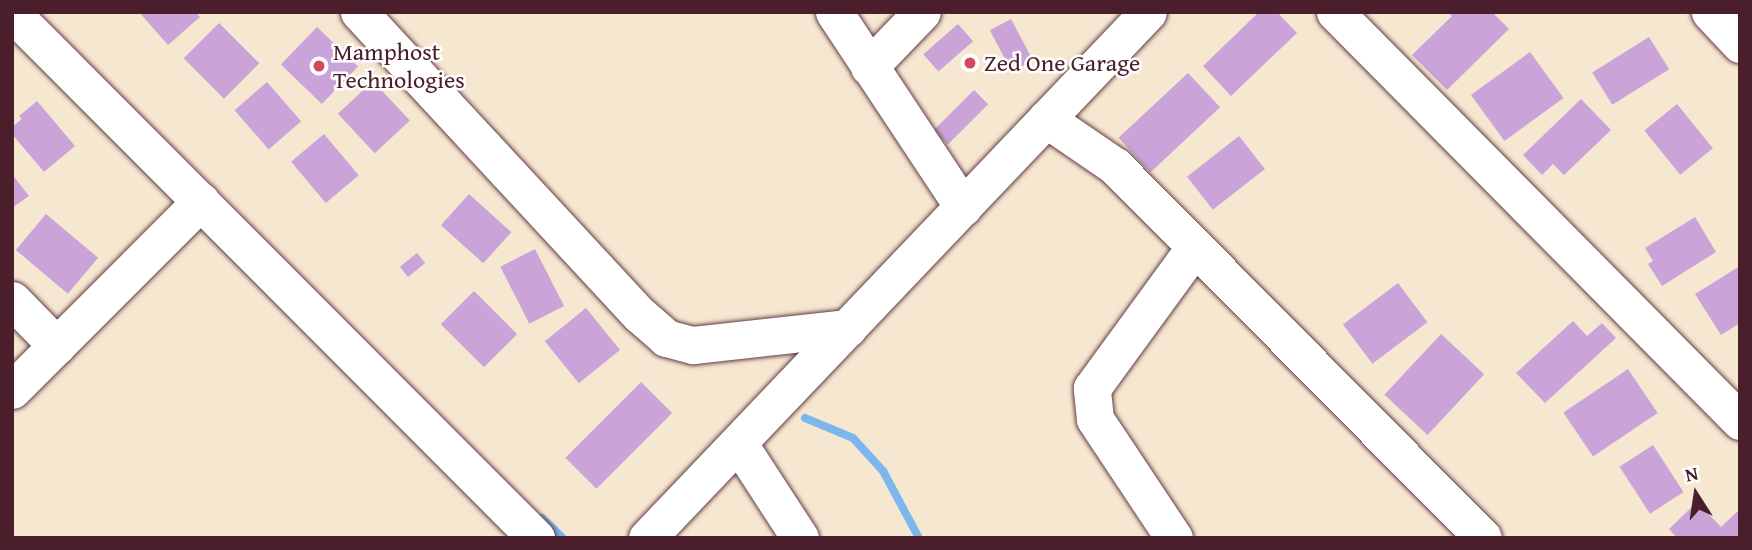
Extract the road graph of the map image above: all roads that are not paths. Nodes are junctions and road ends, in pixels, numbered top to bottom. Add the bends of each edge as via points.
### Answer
1 (359, 12) edge
2 (834, 12) edge
3 (922, 12) edge
4 (1148, 12) edge
5 (1335, 12) edge
6 (1710, 12) edge
7 (12, 13) edge
8 (1740, 44) edge
9 (869, 67) junction
10 (1046, 118) junction
11 (201, 201) junction
12 (963, 207) junction
13 (1195, 247) junction
14 (12, 300) edge
15 (848, 328) junction
16 (57, 346) junction
17 (12, 390) edge
18 (1740, 421) edge
19 (738, 444) junction
20 (536, 538) edge
21 (647, 538) edge
22 (800, 538) edge
23 (1174, 538) edge
24 (1483, 538) edge

1 - 15 street via 640,316 666,338 693,345
2 - 9 street
3 - 9 street
4 - 10 street
5 - 18 street
6 - 8 street
7 - 11 street
9 - 12 street
10 - 12 street
10 - 13 street via 1115,166
11 - 16 street
11 - 20 street
12 - 15 street
13 - 23 street via 1093,388 1095,419
13 - 24 street
14 - 16 street
15 - 19 street
16 - 17 street
19 - 21 street
19 - 22 street

